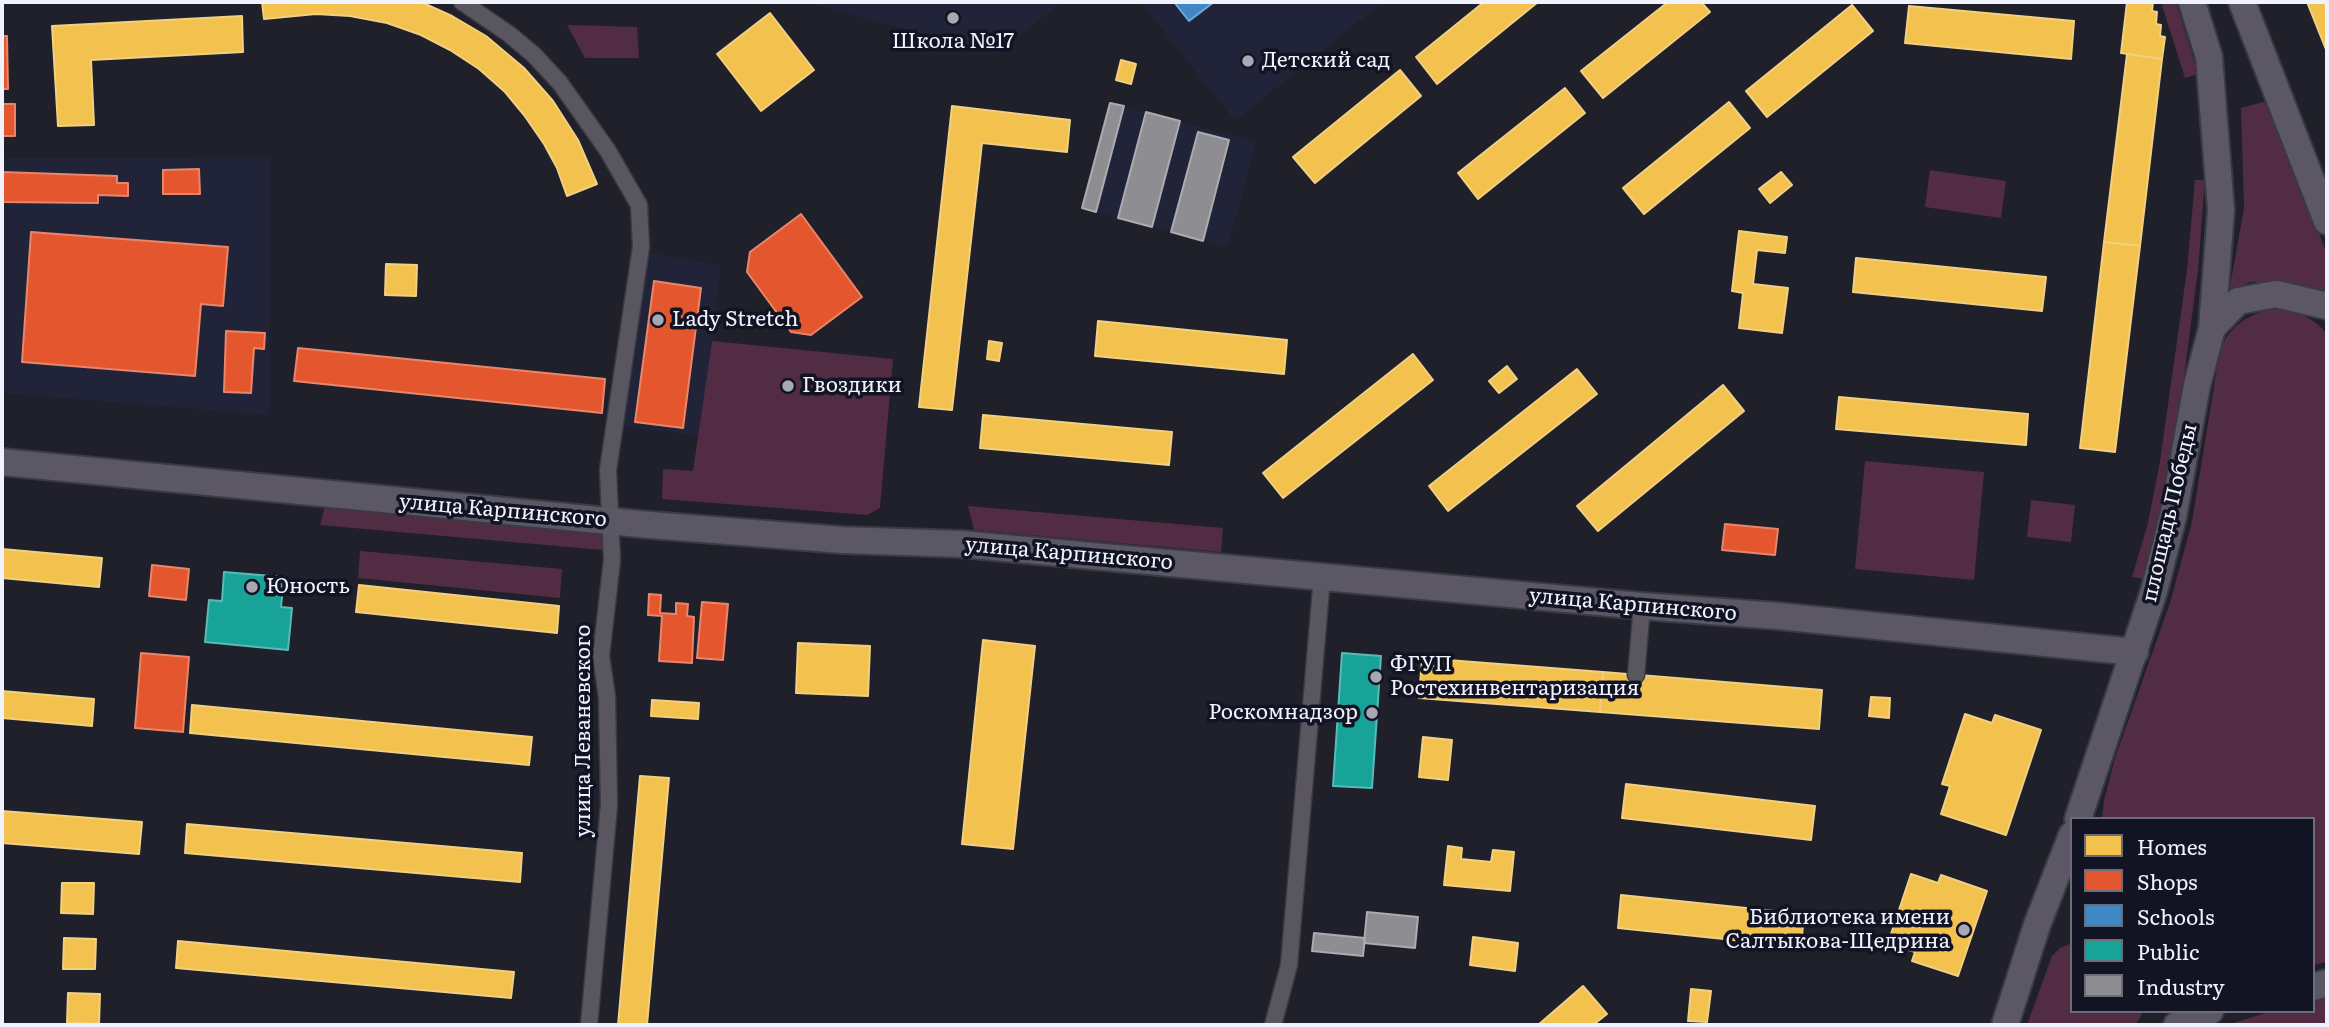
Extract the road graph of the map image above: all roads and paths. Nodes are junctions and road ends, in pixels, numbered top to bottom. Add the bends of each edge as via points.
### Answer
1 (2192, 2) edge
2 (2242, 2) edge
3 (462, 3) edge
4 (2327, 221) edge
5 (2327, 306) edge
6 (2212, 328) junction
7 (2, 462) edge
8 (612, 521) junction
9 (1322, 577) junction
10 (1642, 606) junction
11 (2135, 652) junction
12 (1636, 675) dead end
13 (2083, 814) edge
14 (2070, 840) edge
15 (2205, 1013) edge
16 (589, 1025) edge
17 (1273, 1025) edge
18 (2005, 1025) edge
19 (2177, 1025) edge

1 - 6 main road via 2209,57 2221,210
2 - 4 main road
3 - 8 street, улица Леваневского via 509,34 560,83 639,205 641,247 608,470
5 - 6 main road, площадь Победы via 2276,294 2238,301
6 - 11 main road, площадь Победы via 2172,517
7 - 8 main road, улица Карпинского
8 - 9 main road, улица Карпинского via 843,540 961,544
8 - 16 street, улица Леваневского via 601,656 607,697 609,805
9 - 10 main road, улица Карпинского
9 - 17 street via 1289,965
10 - 11 main road, улица Карпинского
10 - 12 street
11 - 13 main road, площадь Победы
14 - 18 main road
15 - 19 main road

